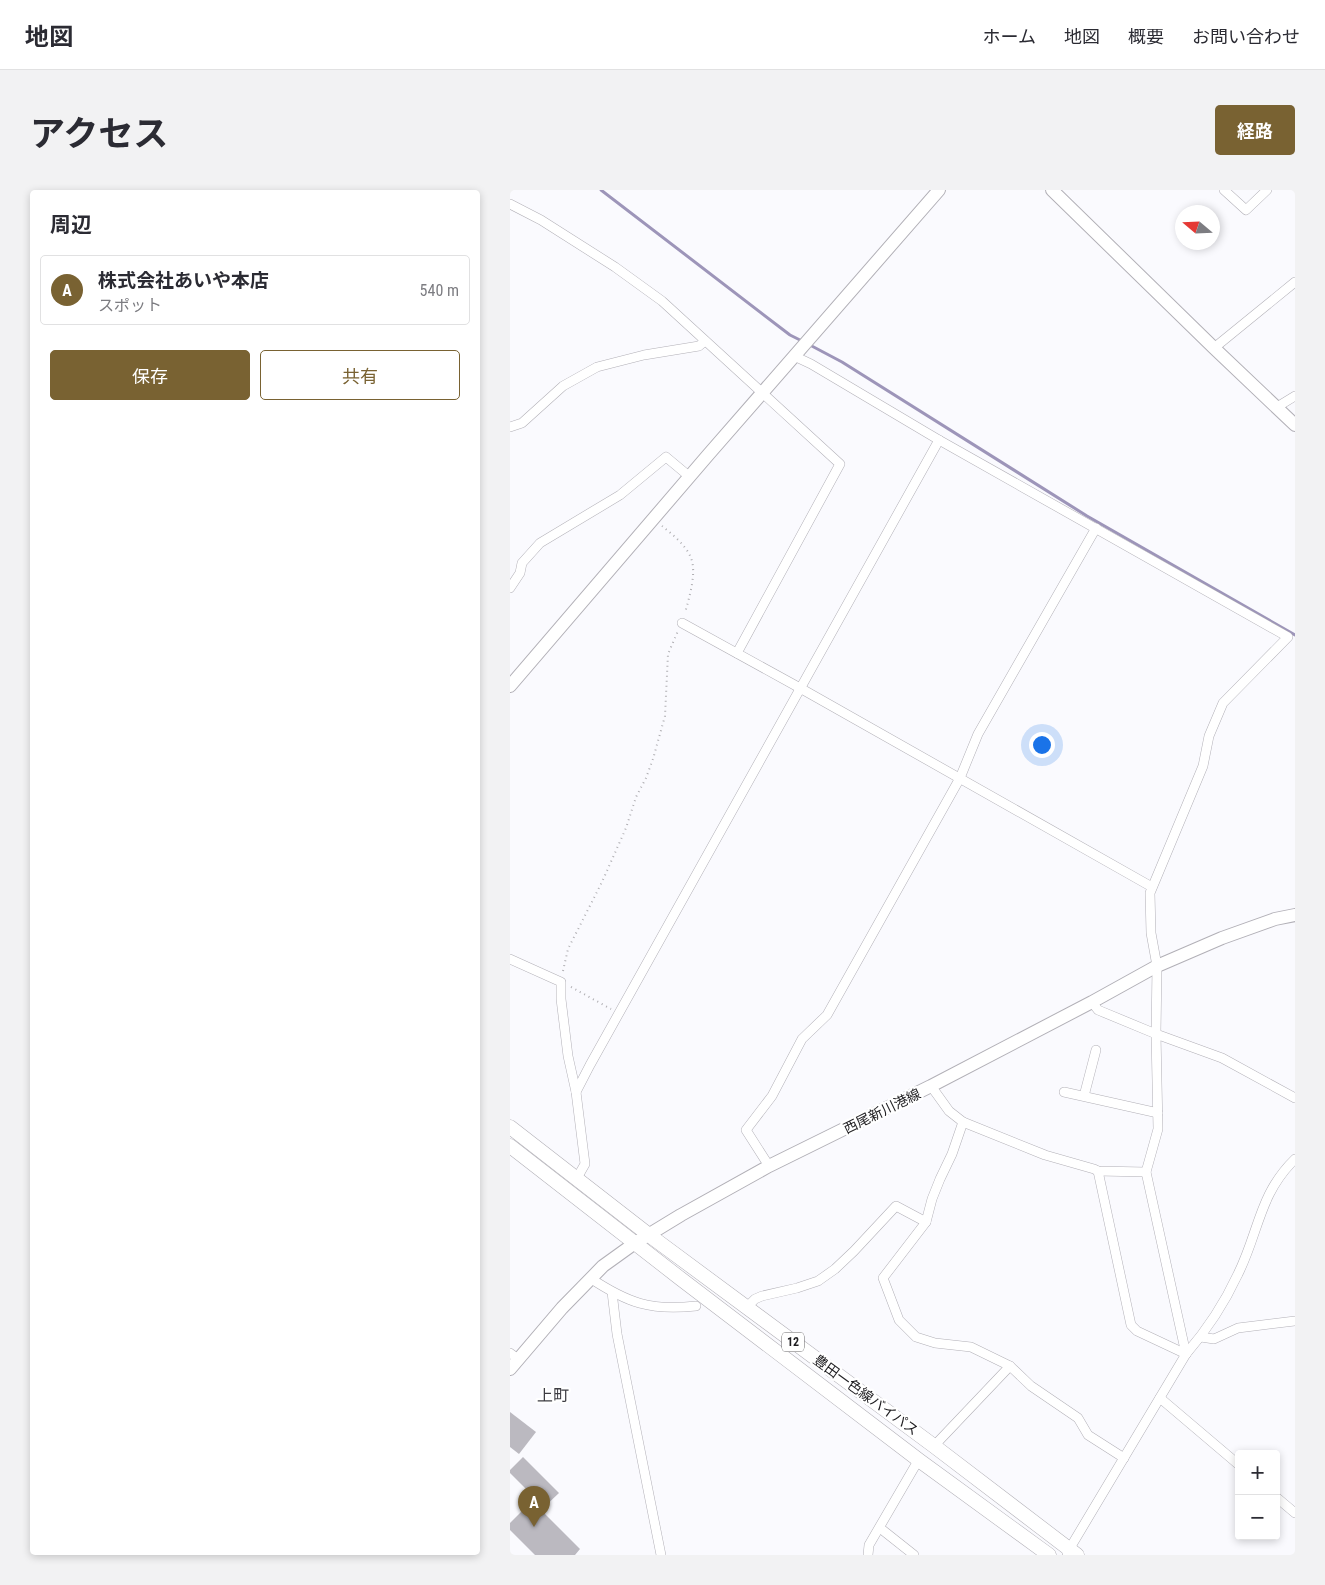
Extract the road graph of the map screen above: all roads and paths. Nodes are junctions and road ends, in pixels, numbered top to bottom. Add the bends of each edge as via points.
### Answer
1 (938, 190) edge
2 (1052, 190) edge
3 (1224, 190) edge
4 (1267, 190) edge
5 (510, 204) edge
6 (1294, 286) edge
7 (705, 341) junction
8 (1214, 348) junction
9 (798, 352) junction
10 (763, 393) junction
11 (1295, 396) edge
12 (1277, 407) junction
13 (1295, 424) edge
14 (510, 427) edge
15 (939, 440) junction
16 (690, 477) junction
17 (654, 519) junction
18 (1096, 528) junction
19 (510, 588) edge
20 (682, 624) junction
21 (737, 654) junction
22 (510, 686) edge
23 (800, 688) junction
24 (960, 778) junction
25 (1152, 887) junction
26 (1295, 915) edge
27 (510, 959) edge
28 (1157, 966) junction
29 (561, 982) junction
30 (1092, 1002) junction
31 (618, 1013) junction
32 (1156, 1034) junction
33 (1096, 1050) dead end
34 (930, 1086) junction
35 (576, 1092) junction
36 (1064, 1092) dead end
37 (1084, 1096) junction
38 (1295, 1098) edge
39 (1158, 1113) junction
40 (963, 1122) junction
41 (510, 1127) edge
42 (510, 1146) edge
43 (1295, 1160) edge
44 (769, 1166) junction
45 (1098, 1171) junction
46 (1146, 1172) junction
47 (577, 1178) junction
48 (926, 1222) junction
49 (649, 1235) junction
50 (635, 1243) junction
51 (590, 1278) junction
52 (612, 1292) junction
53 (696, 1306) dead end
54 (747, 1307) junction
55 (1295, 1320) edge
56 (1201, 1337) junction
57 (1186, 1354) junction
58 (513, 1361) edge
59 (1010, 1366) junction
60 (1160, 1398) junction
61 (934, 1446) junction
62 (1124, 1458) junction
63 (920, 1461) junction
64 (1235, 1462) edge
65 (1280, 1500) edge
66 (1295, 1513) edge
67 (880, 1528) junction
68 (1071, 1553) edge
69 (661, 1555) edge
70 (868, 1555) edge
71 (914, 1555) edge
72 (1050, 1555) edge

1 - 9 street
2 - 8 street
3 - 4 street via 1246,210
5 - 7 street via 541,220 662,300
6 - 8 street
7 - 10 street
7 - 14 street via 699,346 644,355 589,371 563,386 522,423
8 - 12 street
9 - 10 street
9 - 15 street via 811,364
10 - 16 street
10 - 21 street via 840,464
11 - 12 street
12 - 13 street
15 - 18 street
15 - 23 street
16 - 17 street
16 - 19 street via 666,457 620,494 540,543 522,563 520,573
17 - 20 path via 687,550 692,560 693,578
17 - 22 street
18 - 24 street via 978,734
18 - 25 street via 1288,637 1223,703 1209,736 1203,766
20 - 21 street
20 - 29 path via 668,654 665,716 653,758 602,882 568,949
21 - 23 street
23 - 24 street
23 - 31 street
24 - 25 street
24 - 44 street via 827,1015 802,1039 772,1096 746,1130
25 - 28 street via 1152,933
26 - 28 street, 西尾新川港線 via 1222,938
27 - 29 street
28 - 30 street, 西尾新川港線
28 - 32 street
29 - 31 path
29 - 35 street via 568,1056
30 - 32 street via 1098,1010
30 - 34 street, 西尾新川港線
31 - 35 street
32 - 38 street via 1222,1058
32 - 39 street
33 - 37 street
34 - 40 street via 949,1111
34 - 44 street, 西尾新川港線
35 - 47 street via 585,1164
36 - 37 street
37 - 39 street
39 - 46 street via 1158,1129
40 - 45 street via 1045,1155
40 - 48 street
41 - 47 main road, 豊田一色線バイパス / 12
42 - 50 main road, 豊田一色線バイパス / 12
43 - 56 street via 1268,1194 1238,1274
44 - 49 street, 西尾新川港線
45 - 46 street
45 - 57 street via 1131,1326
46 - 57 street
47 - 49 main road, 豊田一色線バイパス / 12
48 - 54 street via 896,1206 854,1251 818,1281 762,1296
48 - 59 street via 883,1278 899,1320 916,1337 935,1343 971,1347
49 - 50 street, 西尾新川港線
49 - 54 main road, 豊田一色線バイパス / 12
50 - 51 street, 西尾新川港線
50 - 63 main road, 豊田一色線バイパス / 12
51 - 52 street
51 - 58 street, 西尾新川港線
52 - 53 street via 653,1307
52 - 69 street via 617,1334
54 - 61 main road, 豊田一色線バイパス / 12
55 - 56 street via 1238,1328 1214,1339
56 - 57 street
57 - 60 street
59 - 61 street
59 - 62 street via 1032,1386 1078,1418 1088,1435
60 - 62 street
60 - 64 street
61 - 68 main road, 豊田一色線バイパス / 12
62 - 68 street
63 - 67 street
63 - 72 main road, 豊田一色線バイパス / 12
65 - 66 street
67 - 70 street via 869,1545
67 - 71 street

